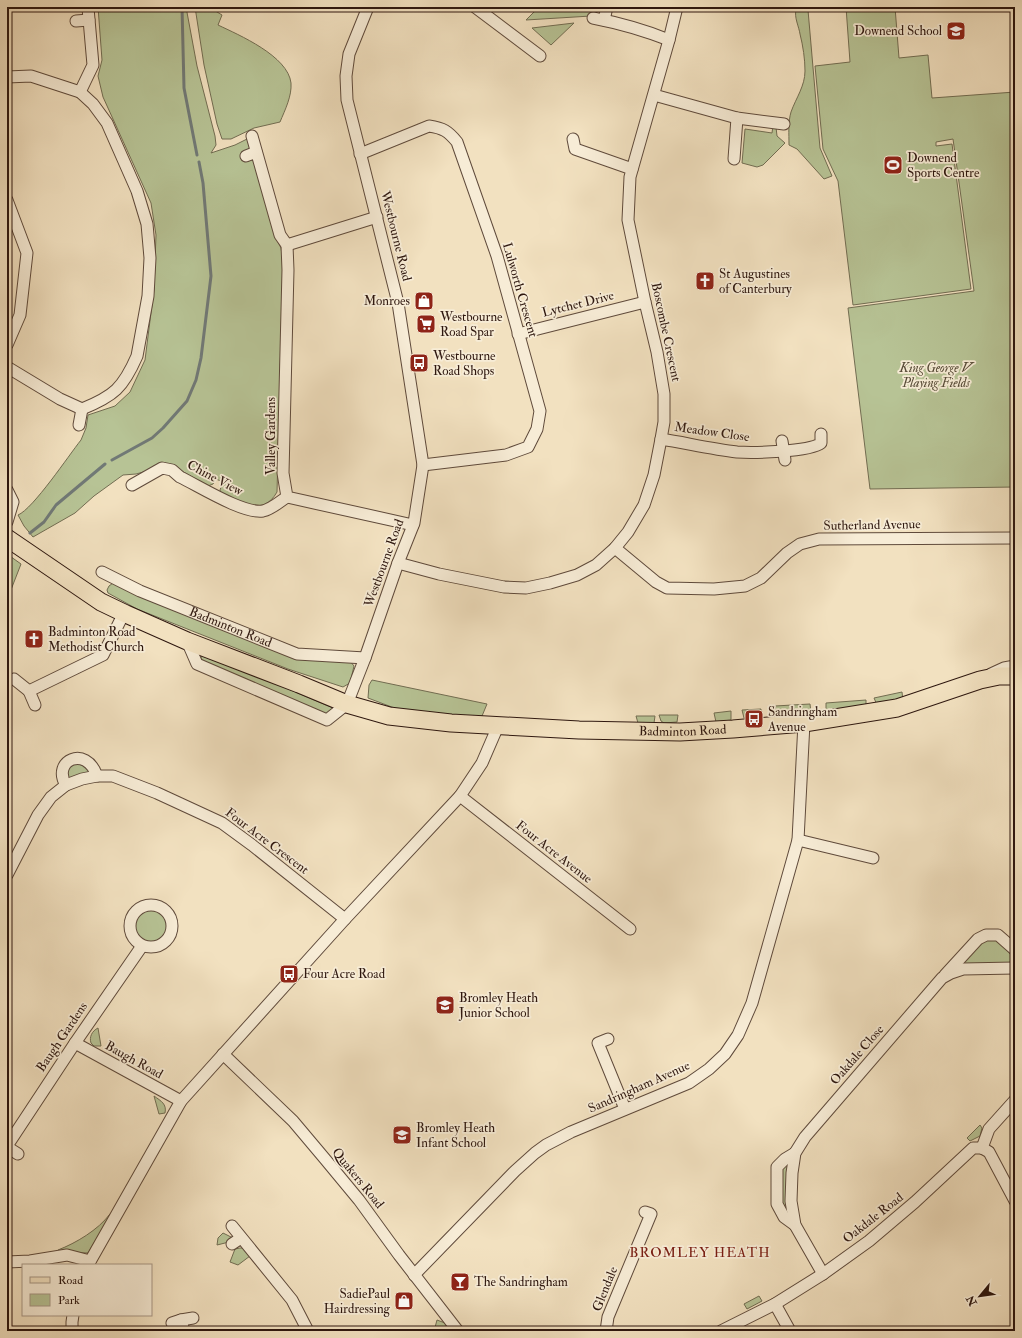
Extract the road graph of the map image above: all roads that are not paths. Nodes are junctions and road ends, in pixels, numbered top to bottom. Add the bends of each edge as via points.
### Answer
1 (368, 7) edge
2 (475, 7) edge
3 (607, 7) edge
4 (677, 7) edge
5 (88, 8) dead end
6 (89, 20) junction
7 (76, 21) dead end
8 (669, 40) junction
9 (540, 56) dead end
10 (7, 77) edge
11 (80, 92) junction
12 (654, 95) junction
13 (737, 118) junction
14 (784, 124) dead end
15 (252, 136) dead end
16 (574, 139) dead end
17 (360, 154) junction
18 (734, 159) dead end
19 (632, 169) junction
20 (7, 200) edge
21 (377, 217) junction
22 (287, 245) junction
23 (645, 302) junction
24 (518, 334) junction
25 (7, 345) edge
26 (7, 367) edge
27 (82, 409) junction
28 (79, 425) dead end
29 (821, 434) dead end
30 (661, 439) junction
31 (423, 465) junction
32 (132, 485) dead end
33 (7, 490) edge
34 (287, 497) junction
35 (7, 522) edge
36 (413, 524) junction
37 (7, 538) edge
38 (1015, 538) edge
39 (615, 548) junction
40 (398, 563) junction
41 (102, 572) dead end
42 (124, 613) junction
43 (365, 658) junction
44 (1015, 666) edge
45 (1015, 676) edge
46 (14, 679) dead end
47 (980, 680) junction
48 (29, 691) junction
49 (347, 704) junction
50 (35, 705) dead end
51 (804, 723) junction
52 (498, 726) junction
53 (97, 776) junction
54 (66, 785) junction
55 (460, 796) junction
56 (798, 840) junction
57 (873, 858) dead end
58 (7, 875) edge
59 (345, 919) junction
60 (630, 929) dead end
61 (142, 946) dead end
62 (1015, 950) edge
63 (1015, 968) edge
64 (942, 978) junction
65 (75, 1043) junction
66 (588, 1048) dead end
67 (223, 1054) junction
68 (1015, 1100) edge
69 (181, 1101) junction
70 (625, 1109) junction
71 (7, 1146) edge
72 (982, 1148) junction
73 (795, 1152) junction
74 (18, 1154) dead end
75 (1015, 1201) edge
76 (652, 1214) dead end
77 (795, 1225) junction
78 (232, 1226) dead end
79 (7, 1262) edge
80 (89, 1263) edge
81 (823, 1274) junction
82 (414, 1275) junction
83 (775, 1304) junction
84 (73, 1316) edge
85 (193, 1318) dead end
86 (179, 1325) edge
87 (72, 1331) edge
88 (308, 1331) edge
89 (458, 1331) edge
90 (606, 1331) edge
91 (721, 1331) edge
92 (790, 1331) edge

1 - 17 street, Westbourne Road via 349,54 346,76 347,100
2 - 9 street
3 - 8 street via 598,19 650,32
4 - 8 street, Boscombe Crescent
5 - 6 street
6 - 7 street
6 - 11 street via 93,65
8 - 12 street, Boscombe Crescent
10 - 11 street via 31,76
11 - 27 street via 107,123 137,191 147,224 150,258 148,296 134,364 117,391 102,401
12 - 13 street
12 - 19 street, Boscombe Crescent
13 - 14 street
13 - 18 street
15 - 22 street, Valley Gardens via 251,154 280,235
16 - 19 street via 575,149
17 - 21 street, Westbourne Road
17 - 24 street, Lulworth Crescent via 429,126 440,128 450,134 456,142 497,256
19 - 23 street, Boscombe Crescent via 628,220
20 - 25 street via 27,253 20,315
21 - 22 street
21 - 31 street, Westbourne Road via 398,303
22 - 34 street, Valley Gardens via 283,474
23 - 24 street, Lytchet Drive
23 - 30 street, Boscombe Crescent via 664,394
24 - 31 street, Lulworth Crescent via 540,411 537,429 528,447 506,455
26 - 27 street via 60,399
27 - 28 street
29 - 30 street, Meadow Close via 821,443 818,445 801,450 783,451 738,452
30 - 39 street, Boscombe Crescent via 654,475 644,505
31 - 36 street, Westbourne Road
32 - 34 street, Chine View via 162,468 172,470 180,477 241,507 262,511 272,508
33 - 35 street via 13,502
34 - 36 street
36 - 40 street, Westbourne Road
37 - 42 main road, Badminton Road via 101,602
38 - 39 street, Sutherland Avenue via 819,539 800,544 762,578 744,586 714,589 667,588
39 - 40 street, Boscombe Crescent via 596,565 577,575 526,588 478,582
40 - 43 street, Westbourne Road
41 - 43 street, Badminton Road via 140,591 297,654
42 - 48 street via 103,656
42 - 49 main road, Badminton Road via 187,641
43 - 49 street, Westbourne Road
44 - 47 street via 1004,668
45 - 47 main road, Badminton Road
46 - 48 street
47 - 51 main road, Badminton Road via 897,708
48 - 50 street
49 - 52 main road, Badminton Road via 388,716
51 - 52 main road, Badminton Road via 680,732
51 - 56 street, Sandringham Avenue
52 - 55 street via 482,763
53 - 54 street, Four Acre Crescent
53 - 54 street via 91,764 83,759 74,759 62,770
53 - 59 street, Four Acre Crescent via 113,776 222,823
54 - 58 street, Four Acre Crescent via 51,797 38,815
55 - 59 street
55 - 60 street, Four Acre Avenue
56 - 57 street
56 - 70 street, Sandringham Avenue via 752,1002 738,1034 725,1054 689,1083
59 - 67 street
61 - 65 street, Baugh Gardens
62 - 64 street, Oakdale Close via 998,935 986,935 978,939
63 - 64 street, Oakdale Close via 962,969
64 - 73 street, Oakdale Close via 805,1137
65 - 69 street, Baugh Road
65 - 71 street, Baugh Gardens
66 - 70 street via 603,1041
67 - 69 street
67 - 82 street, Quakers Road via 293,1121 359,1200
68 - 72 street via 989,1129
69 - 80 street
70 - 82 street, Sandringham Avenue via 558,1138 535,1153
71 - 74 street, Baugh Gardens
72 - 75 street via 988,1152
72 - 81 street, Oakdale Road via 973,1148 869,1241
73 - 77 street, Oakdale Close via 791,1201
73 - 77 street, Oakdale Close via 777,1167 777,1204 784,1217
76 - 90 street, Glendale via 608,1317
77 - 81 street, Oakdale Close
78 - 88 street via 237,1241 292,1300
79 - 80 street via 67,1255
81 - 83 street, Oakdale Road
82 - 89 street, Quakers Road
83 - 91 street, Oakdale Road
83 - 92 street
84 - 87 street
85 - 86 street

